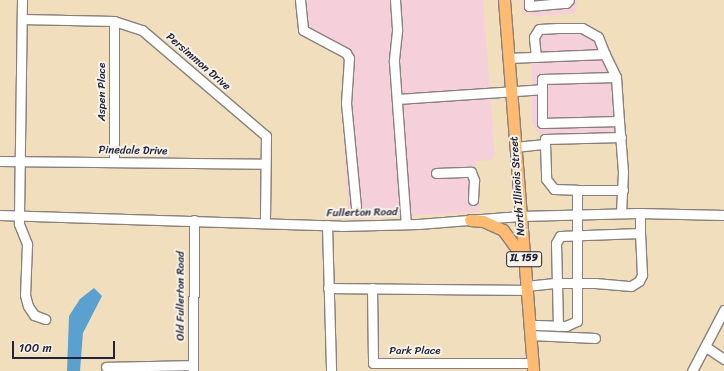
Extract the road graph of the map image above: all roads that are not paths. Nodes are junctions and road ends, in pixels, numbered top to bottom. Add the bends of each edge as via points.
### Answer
1 (22, 0) edge
2 (300, 0) edge
3 (395, 0) edge
4 (504, 0) edge
5 (569, 0) edge
6 (529, 3) edge
7 (22, 19) junction
8 (114, 21) junction
9 (605, 54) junction
10 (536, 57) junction
11 (508, 58) junction
12 (616, 77) junction
13 (542, 89) junction
14 (511, 90) junction
15 (397, 99) junction
16 (619, 121) junction
17 (620, 137) junction
18 (545, 142) junction
19 (515, 146) junction
20 (0, 161) edge
21 (20, 161) junction
22 (114, 162) junction
23 (265, 164) junction
24 (436, 173) dead end
25 (577, 190) junction
26 (623, 190) junction
27 (473, 200) dead end
28 (356, 207) dead end
29 (621, 213) junction
30 (640, 213) junction
31 (577, 214) junction
32 (724, 215) edge
33 (0, 216) edge
34 (19, 216) junction
35 (520, 216) junction
36 (194, 220) junction
37 (470, 220) junction
38 (265, 223) junction
39 (406, 224) junction
40 (327, 225) junction
41 (640, 233) junction
42 (576, 234) junction
43 (524, 263) junction
44 (557, 283) junction
45 (576, 283) junction
46 (328, 288) junction
47 (372, 288) junction
48 (526, 288) junction
49 (724, 312) edge
50 (45, 319) dead end
51 (558, 326) junction
52 (530, 330) junction
53 (595, 338) dead end
54 (706, 347) junction
55 (724, 359) edge
56 (106, 367) dead end
57 (532, 367) edge
58 (193, 368) edge
59 (331, 371) edge
60 (692, 371) edge

1 - 7 street
2 - 28 street via 303,30 346,53 348,58 346,103
3 - 15 street via 397,31 394,62
4 - 11 main road, North Illinois Street / IL 159
5 - 6 street via 566,3
7 - 8 street, Persimmon Drive
7 - 21 street
8 - 22 street, Aspen Place
8 - 23 street, Persimmon Drive via 142,30 266,136
9 - 10 street
9 - 10 street via 598,38 582,28 558,28 540,29 534,38
9 - 12 street
10 - 11 street
11 - 14 main road, North Illinois Street / IL 159
12 - 13 street via 542,79
12 - 16 street
13 - 14 street
13 - 16 street via 542,123
14 - 15 street
14 - 19 main road, North Illinois Street / IL 159
15 - 39 street
16 - 17 street
17 - 18 street
17 - 26 street
18 - 19 street
18 - 25 street via 546,179 554,188
19 - 35 main road, North Illinois Street / IL 159
20 - 21 street, Pinedale Drive
21 - 22 street, Pinedale Drive
21 - 34 street
22 - 23 street, Pinedale Drive
23 - 38 street, Persimmon Drive
24 - 27 street via 471,172 474,180
25 - 26 street
25 - 31 street
26 - 29 street
29 - 30 street, Fullerton Road
29 - 31 street, Fullerton Road
30 - 32 street, Fullerton Road
30 - 41 street
31 - 35 street, Fullerton Road
31 - 42 street
33 - 34 street, Fullerton Road
34 - 36 street, Fullerton Road
34 - 50 street via 26,244 25,295 34,314
35 - 37 street, Fullerton Road
35 - 43 main road, North Illinois Street / IL 159
36 - 38 street, Fullerton Road
36 - 58 street, Old Fullerton Road
37 - 39 street, Fullerton Road
37 - 43 main road via 483,221 503,230 517,247
38 - 40 street, Fullerton Road
39 - 40 street, Fullerton Road
40 - 46 street
41 - 42 street
41 - 45 street via 642,275 639,281 625,286
42 - 44 street via 563,234 557,239
42 - 45 street
43 - 48 main road, North Illinois Street / IL 159
44 - 45 street
44 - 48 street
44 - 51 street
45 - 51 street via 577,321 574,325
46 - 47 street
46 - 59 street
47 - 48 street
47 - 57 street, Park Place via 373,363
48 - 52 main road, North Illinois Street / IL 159
49 - 54 street
51 - 52 street
52 - 53 street
52 - 57 main road, North Illinois Street / IL 159
54 - 55 street
54 - 60 street
56 - 58 street

